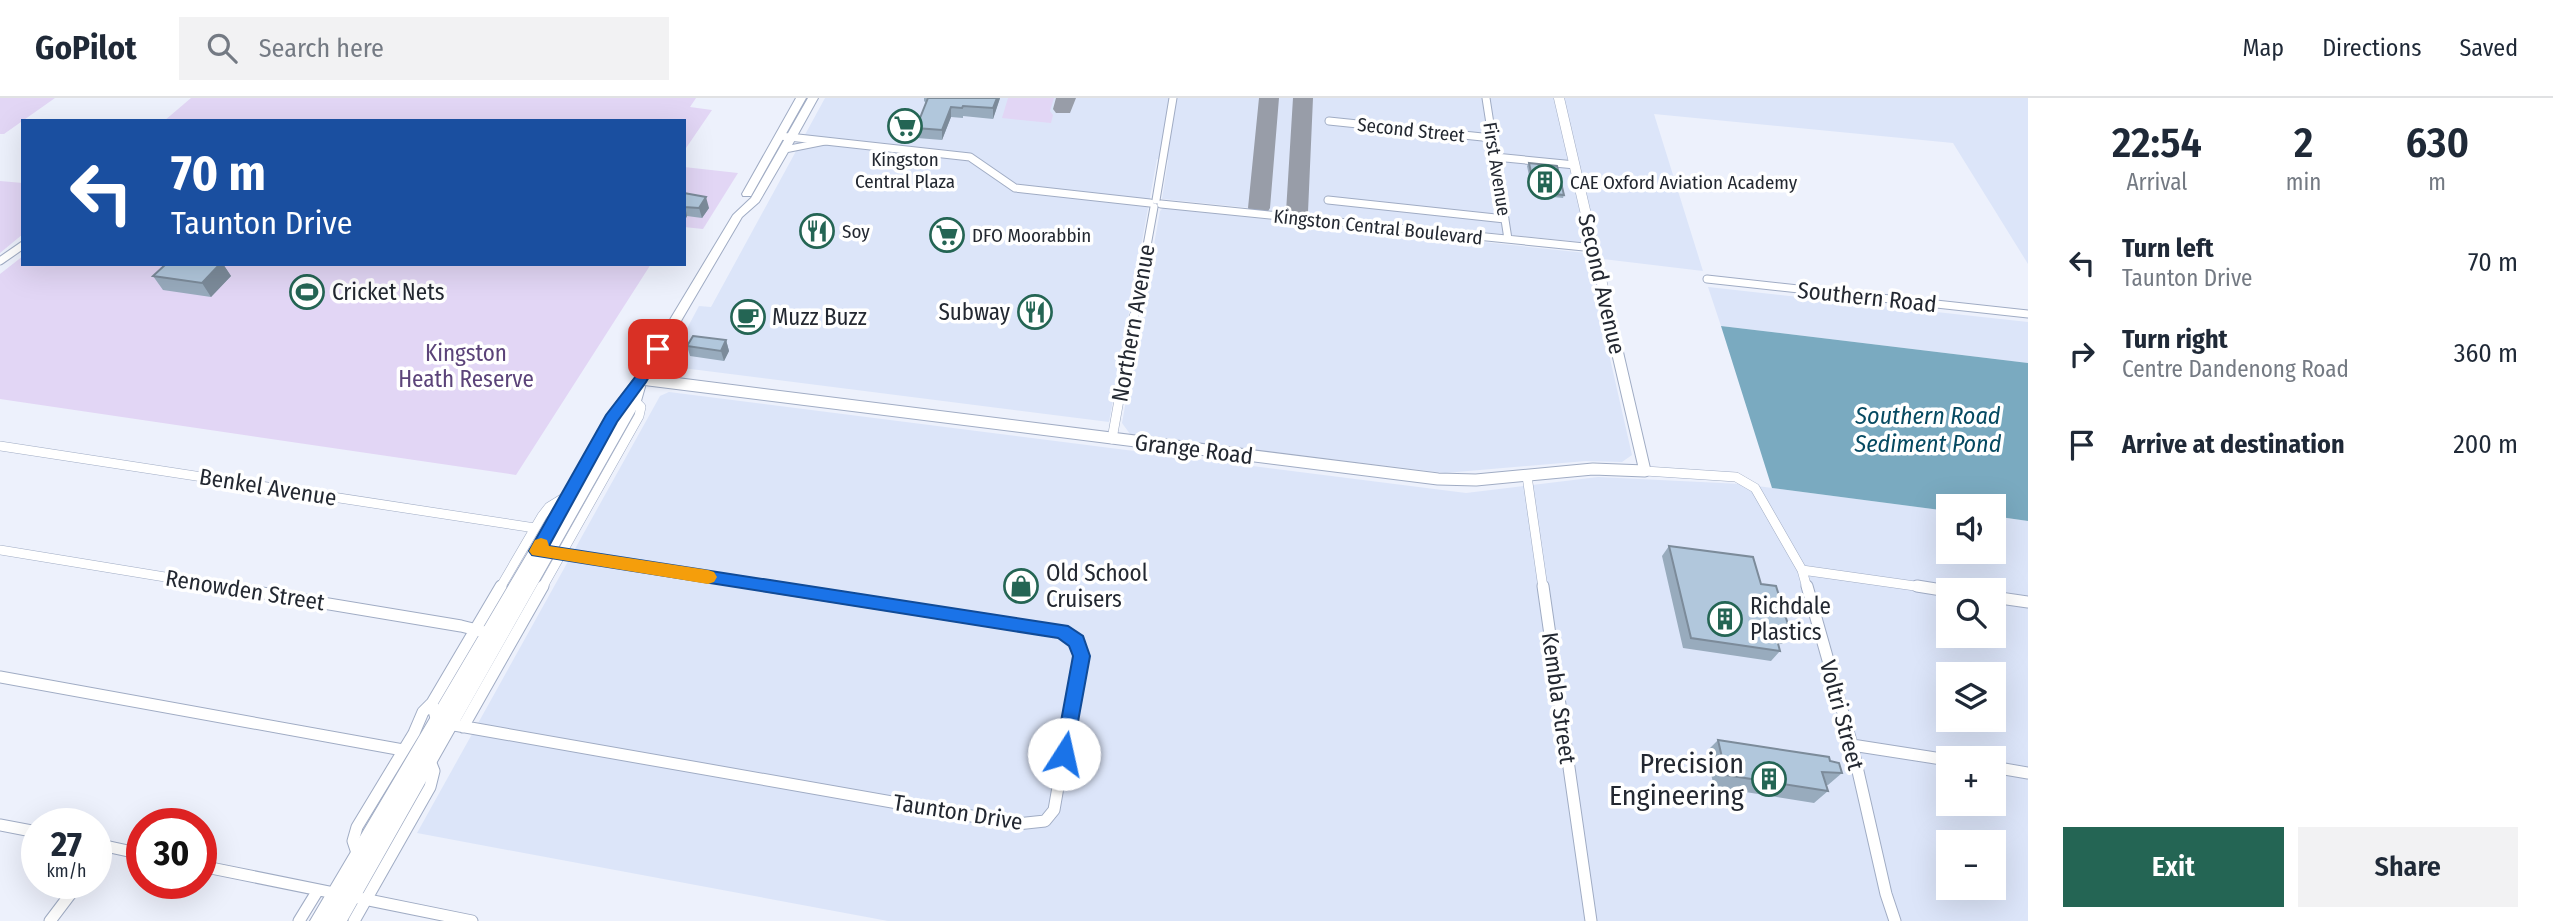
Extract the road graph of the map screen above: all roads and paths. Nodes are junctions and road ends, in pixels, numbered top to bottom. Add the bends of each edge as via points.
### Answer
1 (801, 98) edge
2 (813, 98) edge
3 (1173, 98) edge
4 (1486, 98) edge
5 (1559, 98) edge
6 (805, 113) junction
7 (1329, 121) dead end
8 (786, 137) junction
9 (1492, 138) junction
10 (822, 141) junction
11 (785, 149) junction
12 (1495, 157) junction
13 (1575, 165) junction
14 (1328, 200) dead end
15 (1155, 203) junction
16 (742, 209) junction
17 (1505, 219) junction
18 (1508, 239) junction
19 (21, 245) edge
20 (1594, 248) junction
21 (0, 261) edge
22 (1707, 279) dead end
23 (2028, 314) edge
24 (641, 379) junction
25 (1112, 439) junction
26 (0, 446) edge
27 (1644, 471) junction
28 (1527, 476) junction
29 (1749, 482) joint
30 (570, 494) junction
31 (535, 528) junction
32 (0, 550) edge
33 (550, 552) junction
34 (1802, 570) junction
35 (1936, 589) edge
36 (2006, 599) edge
37 (2028, 602) edge
38 (482, 631) junction
39 (0, 677) edge
40 (432, 703) junction
41 (450, 725) junction
42 (1852, 746) junction
43 (403, 750) junction
44 (1936, 758) edge
45 (2006, 769) edge
46 (2028, 773) edge
47 (0, 825) edge
48 (21, 829) edge
49 (358, 856) junction
50 (217, 869) edge
51 (343, 895) junction
52 (67, 899) edge
53 (50, 921) edge
54 (299, 921) edge
55 (319, 921) edge
56 (337, 921) edge
57 (354, 921) edge
58 (472, 921) edge
59 (1591, 921) edge
60 (1895, 921) edge

1 - 8 main road
2 - 6 main road
3 - 15 street, Northern Avenue
4 - 9 street, First Avenue
5 - 13 main road, Second Avenue
6 - 8 main road
6 - 10 main road via 807,132
7 - 9 street, Second Street
8 - 10 street, Kingston Central Boulevard
8 - 11 main road
8 - 16 main road via 744,198
9 - 12 street, First Avenue
10 - 11 main road
10 - 15 street, Kingston Central Boulevard via 973,158 1015,188
11 - 16 main road via 754,200
12 - 13 street
12 - 17 street, First Avenue
13 - 20 main road, Second Avenue
14 - 17 street
15 - 18 street, Kingston Central Boulevard
15 - 25 street, Northern Avenue
16 - 24 main road
17 - 18 street, First Avenue
18 - 20 street, Kingston Central Boulevard
19 - 21 street
20 - 27 main road, Second Avenue
22 - 23 street, Southern Road
24 - 25 main road, Grange Road
24 - 30 main road via 611,419
24 - 33 main road via 635,401
25 - 28 main road, Grange Road via 1438,479
26 - 31 street, Benkel Avenue
27 - 28 main road, Grange Road via 1593,468
27 - 29 street, Grange Road via 1736,477
28 - 59 street, Kembla Street
29 - 34 street, Voltri Street
30 - 31 street via 549,507
30 - 33 main road
31 - 38 street
32 - 38 street, Renowden Street
33 - 38 main road
33 - 41 main road
33 - 41 street, Taunton Drive via 1067,634 1077,641 1082,656 1051,816 1036,824 1017,824
34 - 35 street
34 - 42 street, Voltri Street
36 - 37 street
38 - 40 street
38 - 41 main road
39 - 43 street
40 - 41 street via 432,712
40 - 43 street
41 - 49 main road
41 - 51 main road
42 - 44 street
42 - 60 street, Voltri Street
43 - 49 street via 357,827 353,841
45 - 46 street
47 - 48 street
49 - 51 main road
50 - 51 street
51 - 54 street
51 - 55 main road
51 - 56 main road
51 - 57 street
51 - 58 street
52 - 53 street

